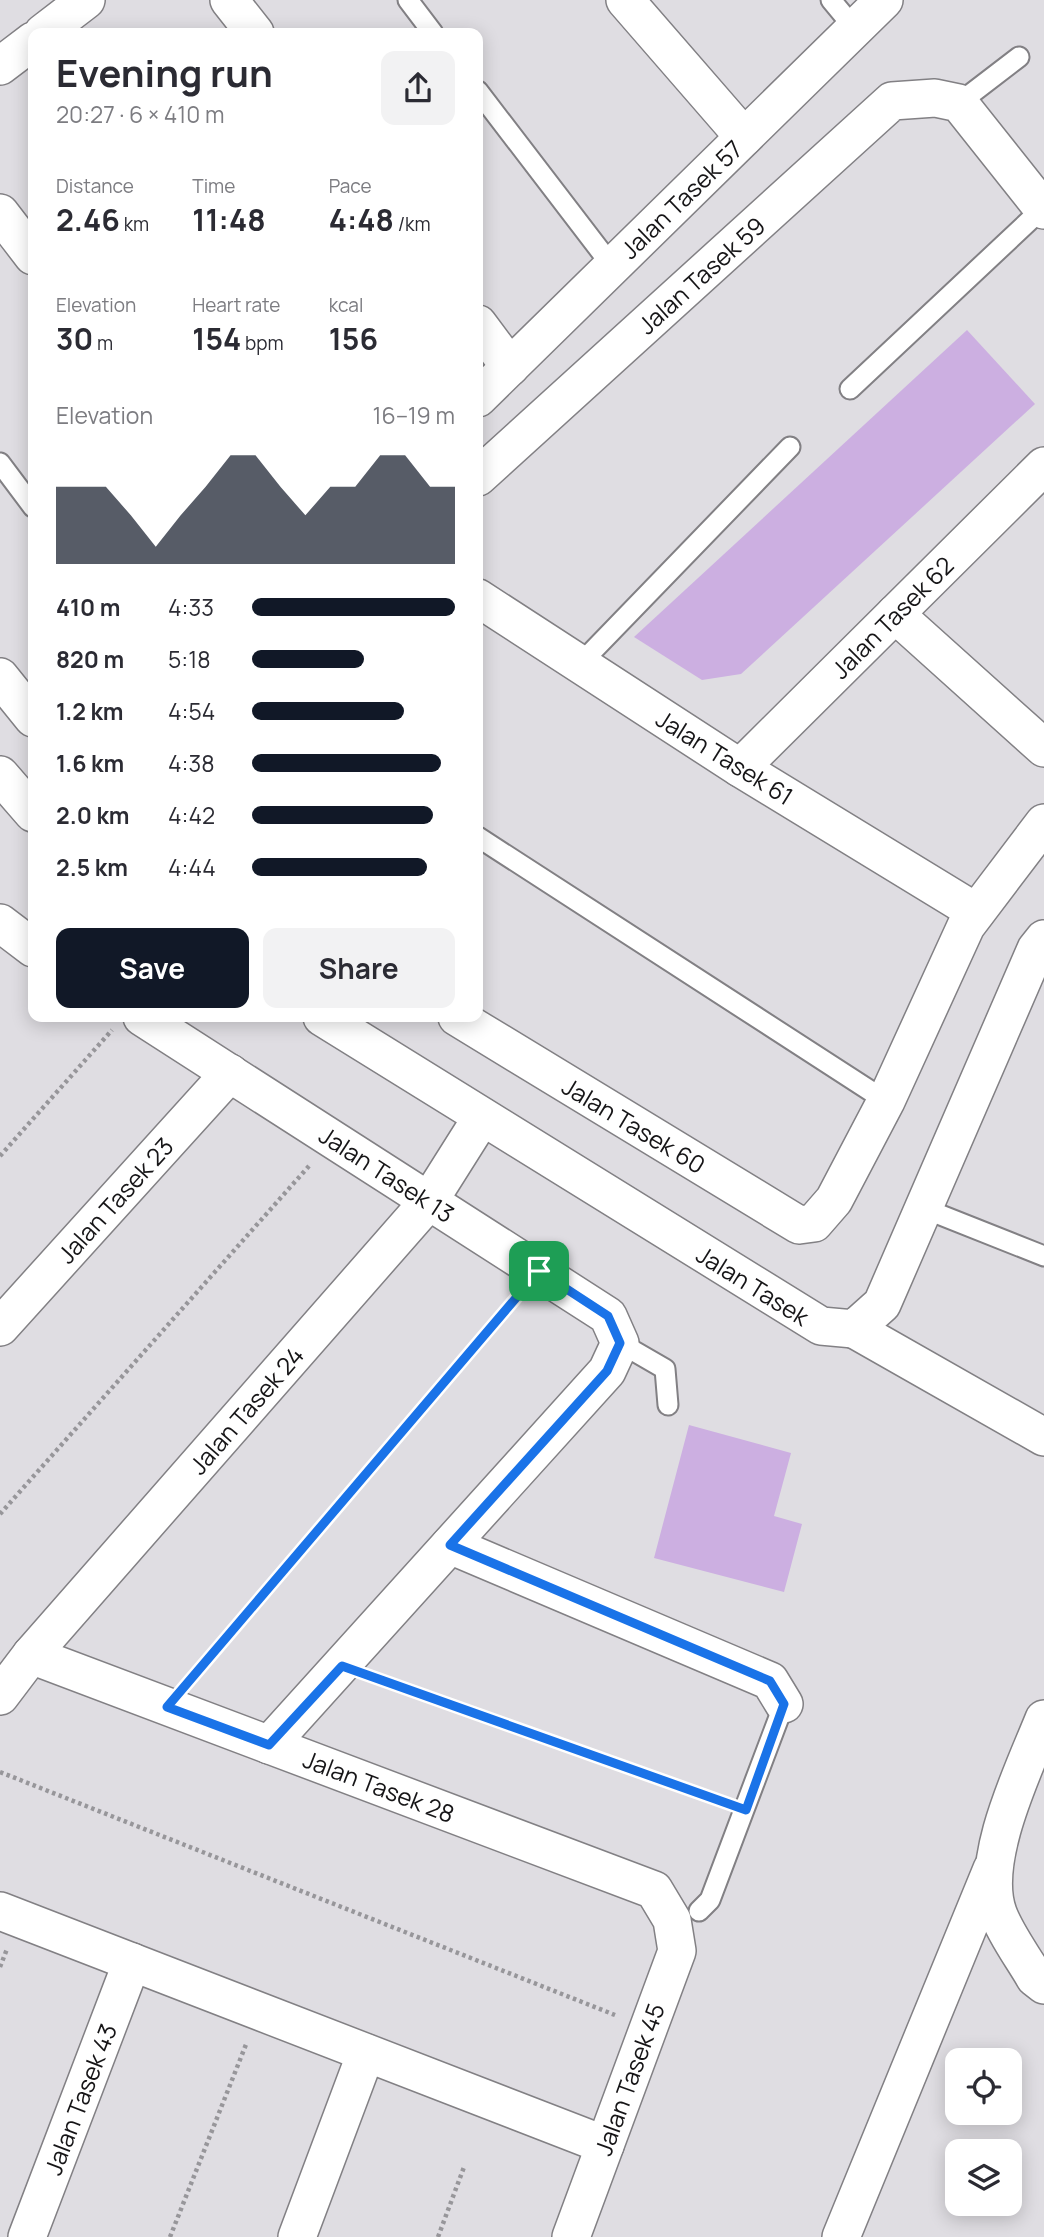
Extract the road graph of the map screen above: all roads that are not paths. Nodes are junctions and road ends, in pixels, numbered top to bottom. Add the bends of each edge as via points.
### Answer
1 (86, 0) edge
2 (229, 0) edge
3 (408, 0) edge
4 (625, 0) edge
5 (831, 0) edge
6 (884, 0) edge
7 (50, 28) edge
8 (251, 28) edge
9 (429, 28) edge
10 (855, 29) junction
11 (28, 45) edge
12 (1019, 57) dead end
13 (1, 65) edge
14 (483, 98) edge
15 (947, 100) junction
16 (744, 137) junction
17 (1043, 209) edge
18 (0, 213) edge
19 (28, 249) edge
20 (612, 266) junction
21 (483, 331) edge
22 (510, 366) junction
23 (850, 389) dead end
24 (483, 393) edge
25 (790, 447) dead end
26 (0, 463) edge
27 (1044, 466) edge
28 (483, 472) edge
29 (28, 500) edge
30 (483, 601) edge
31 (895, 614) junction
32 (580, 664) junction
33 (0, 677) edge
34 (28, 712) edge
35 (1044, 748) edge
36 (740, 768) junction
37 (0, 775) edge
38 (28, 808) edge
39 (1044, 823) edge
40 (483, 840) edge
41 (976, 912) junction
42 (1044, 939) edge
43 (128, 1022) edge
44 (330, 1022) edge
45 (465, 1022) edge
46 (230, 1073) junction
47 (886, 1101) junction
48 (482, 1117) junction
49 (429, 1201) junction
50 (923, 1208) junction
51 (1044, 1256) edge
52 (0, 1327) edge
53 (854, 1329) junction
54 (620, 1343) junction
55 (668, 1405) dead end
56 (1044, 1437) edge
57 (450, 1545) junction
58 (32, 1655) junction
59 (0, 1696) edge
60 (784, 1704) joint
61 (1044, 1719) edge
62 (269, 1745) junction
63 (992, 1869) junction
64 (0, 1911) edge
65 (685, 1915) junction
66 (132, 1962) junction
67 (1044, 1985) edge
68 (366, 2053) junction
69 (605, 2145) junction
70 (27, 2237) edge
71 (297, 2237) edge
72 (571, 2237) edge
73 (841, 2237) edge

1 - 7 street
2 - 8 street
3 - 9 lane
4 - 16 street
5 - 10 lane
6 - 10 street, Jalan Tasek 57
10 - 16 street, Jalan Tasek 57
11 - 13 street
12 - 15 lane
14 - 20 lane
15 - 17 street
15 - 28 street, Jalan Tasek 59 via 892,101
16 - 20 street, Jalan Tasek 57
17 - 23 lane
18 - 19 street
20 - 22 street, Jalan Tasek 57
21 - 22 street
22 - 24 street, Jalan Tasek 57
25 - 32 lane
26 - 29 lane
27 - 31 street, Jalan Tasek 62
30 - 32 street, Jalan Tasek 61
31 - 35 street
31 - 36 street, Jalan Tasek 62
32 - 36 street, Jalan Tasek 61
33 - 34 street
36 - 41 street, Jalan Tasek 61
37 - 38 street
39 - 41 street
40 - 47 lane
41 - 47 street via 965,926
42 - 50 street
43 - 46 street, Jalan Tasek 13
44 - 48 street, Jalan Tasek
45 - 47 street, Jalan Tasek 60 via 799,1225 814,1223 834,1200
46 - 49 street, Jalan Tasek 13
46 - 52 street, Jalan Tasek 23
48 - 49 street, Jalan Tasek 24
48 - 53 street, Jalan Tasek via 821,1326
49 - 54 street, Jalan Tasek 13 via 608,1316
49 - 58 street, Jalan Tasek 24
50 - 51 lane
50 - 53 street via 882,1304
53 - 56 street
54 - 55 lane via 665,1369
54 - 57 street via 607,1371
57 - 60 street via 770,1681
57 - 62 street
58 - 59 street, Jalan Tasek 24
58 - 62 street, Jalan Tasek 28
60 - 65 lane via 710,1900
61 - 63 street via 1013,1796
62 - 65 street, Jalan Tasek 28 via 654,1890
63 - 67 street via 998,1912 1035,1978
63 - 73 street
64 - 66 street
65 - 69 street, Jalan Tasek 45 via 677,1951
66 - 68 street
66 - 70 street, Jalan Tasek 43
68 - 69 street
68 - 71 street
69 - 72 street, Jalan Tasek 45

